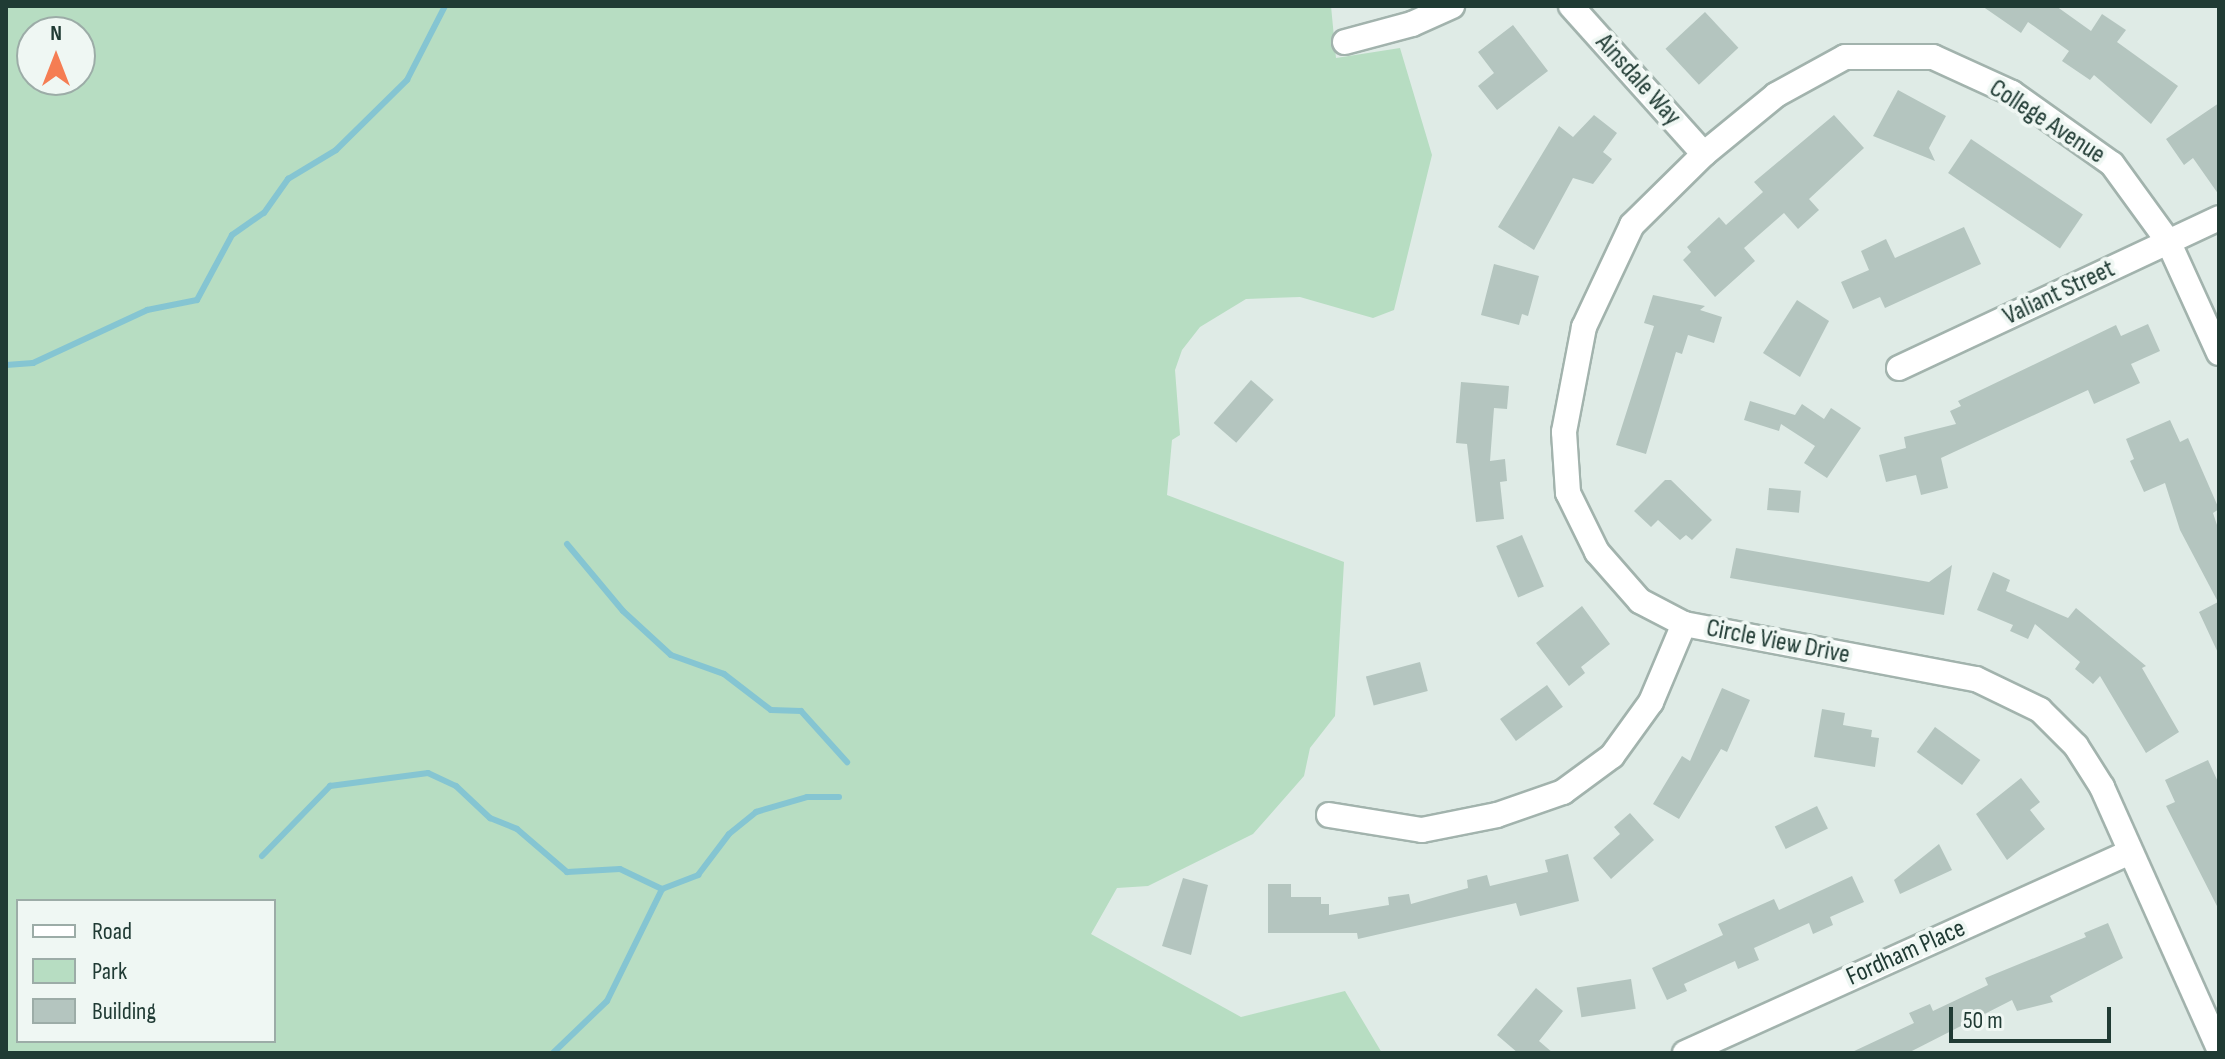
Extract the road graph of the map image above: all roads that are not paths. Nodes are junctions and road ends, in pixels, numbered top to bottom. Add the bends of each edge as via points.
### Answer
1 (1452, 6) edge
2 (1571, 6) edge
3 (1345, 42) dead end
4 (1704, 154) junction
5 (2219, 218) edge
6 (2168, 241) junction
7 (2219, 353) edge
8 (1899, 368) dead end
9 (1684, 624) junction
10 (1329, 815) dead end
11 (2128, 853) junction
12 (2219, 1048) edge
13 (1685, 1053) edge

1 - 3 street via 1412,24
2 - 4 street, Ainsdale Way
4 - 6 street, College Avenue via 1776,95 1845,57 1933,57 2012,93 2112,164
4 - 9 street, Circle View Drive via 1632,225 1599,289 1572,377 1564,432 1568,493 1597,552 1640,601
5 - 6 street, Valiant Street
6 - 7 street, College Avenue
6 - 8 street, Valiant Street
9 - 10 street via 1651,702 1612,756 1563,792 1497,815 1422,830
9 - 11 street, Circle View Drive via 1976,679 2040,710 2076,746 2102,787
11 - 12 street, Circle View Drive
11 - 13 street, Fordham Place

